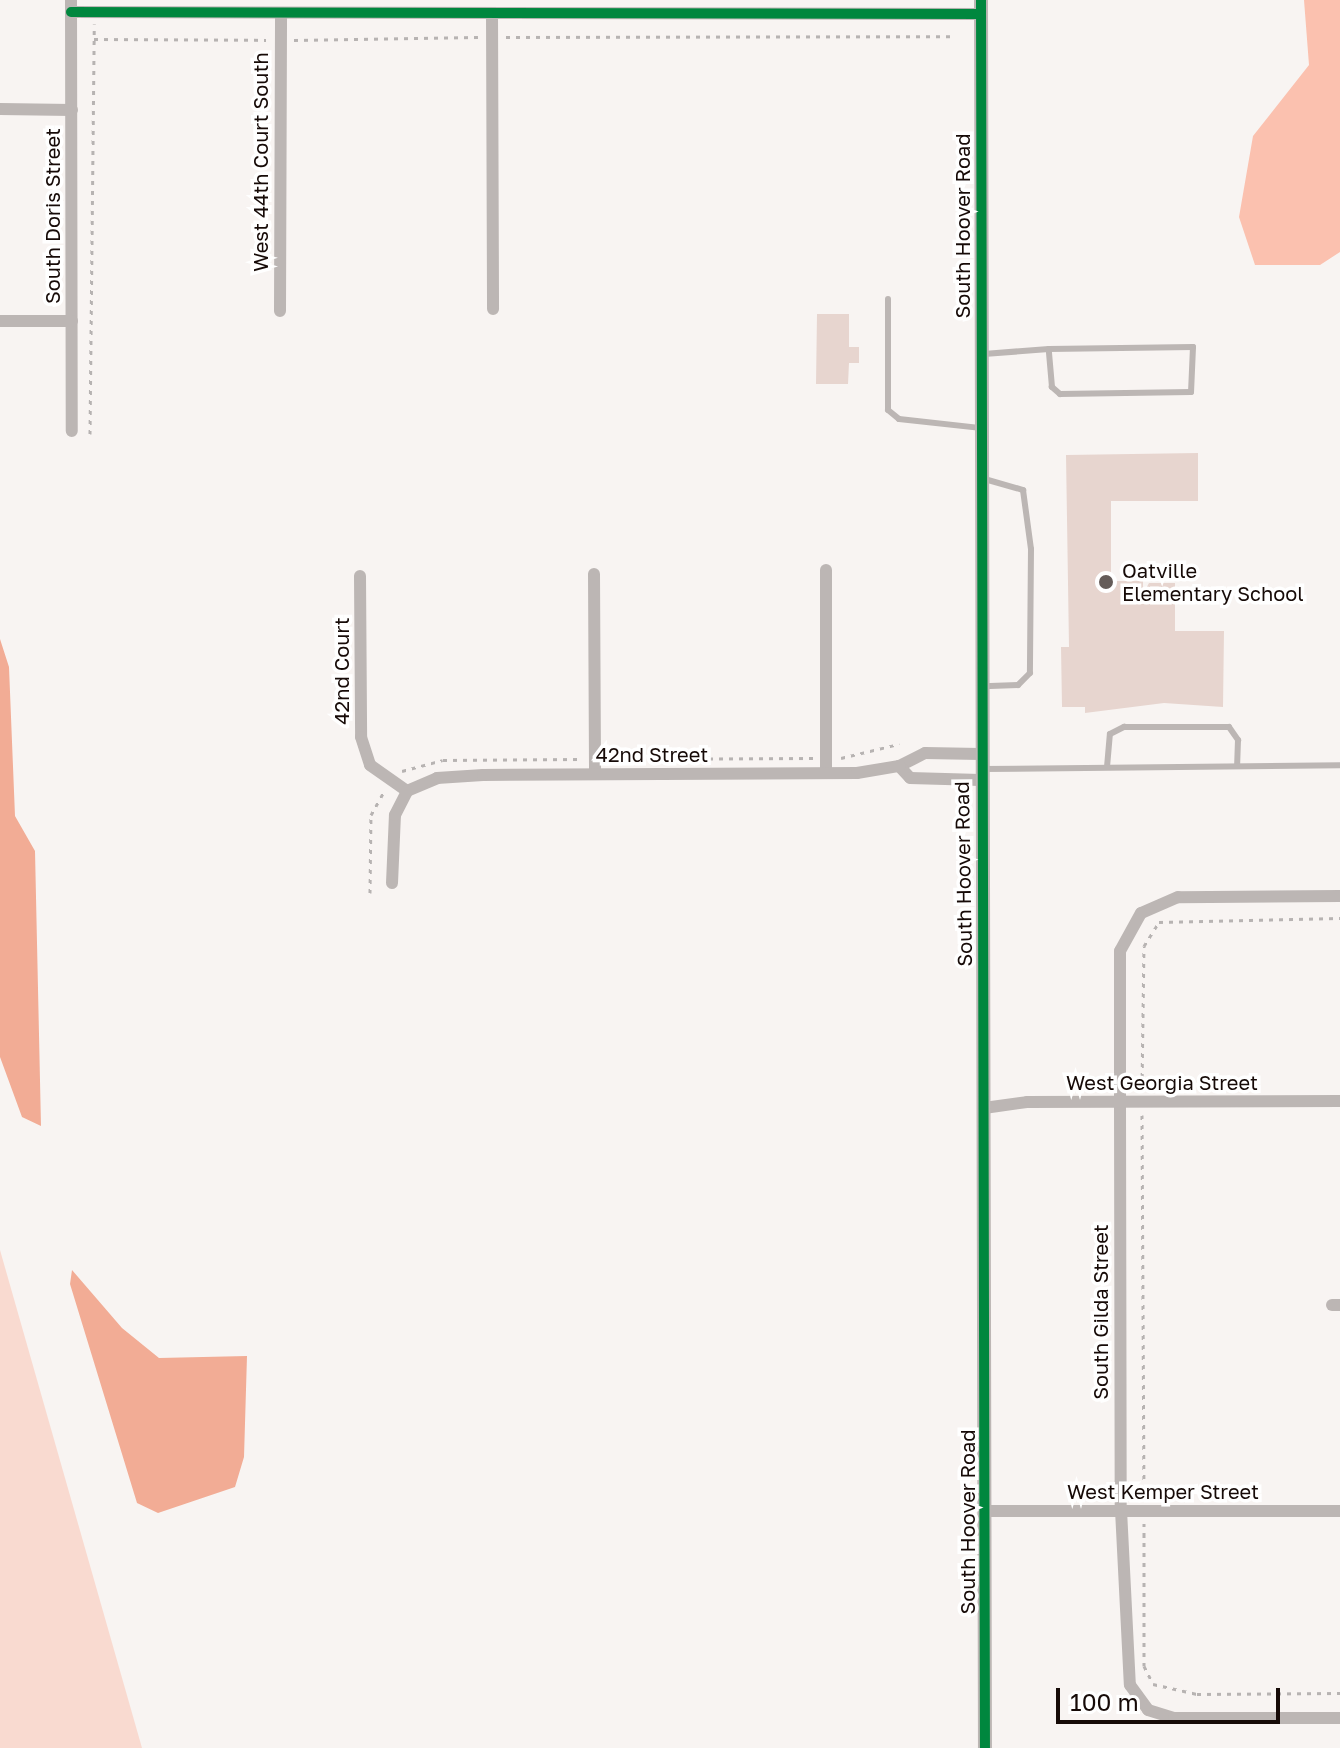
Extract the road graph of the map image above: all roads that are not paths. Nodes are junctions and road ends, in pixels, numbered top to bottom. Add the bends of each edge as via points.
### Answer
1 (71, 6) edge
2 (631, 7) edge
3 (981, 7) edge
4 (281, 13) junction
5 (492, 13) junction
6 (0, 109) edge
7 (72, 110) junction
8 (888, 299) dead end
9 (493, 309) dead end
10 (280, 311) dead end
11 (0, 321) edge
12 (72, 321) junction
13 (1049, 349) junction
14 (980, 354) junction
15 (980, 428) junction
16 (72, 431) dead end
17 (980, 478) junction
18 (826, 570) dead end
19 (594, 574) dead end
20 (360, 576) dead end
21 (980, 686) junction
22 (1237, 765) junction
23 (1340, 765) edge
24 (899, 766) junction
25 (1107, 767) junction
26 (980, 768) junction
27 (826, 773) junction
28 (595, 774) junction
29 (407, 791) junction
30 (392, 883) dead end
31 (1340, 896) edge
32 (1340, 1101) edge
33 (1120, 1102) junction
34 (984, 1108) junction
35 (1121, 1510) junction
36 (986, 1511) junction
37 (1340, 1511) edge
38 (1340, 1718) edge
39 (985, 1748) edge

1 - 4 street via 94,12
1 - 7 street, South Doris Street
2 - 3 street
2 - 5 street
3 - 14 street, South Hoover Road
4 - 5 street
4 - 10 street, West 44th Court South
5 - 9 street
6 - 7 street
7 - 12 street, South Doris Street
8 - 15 lane via 888,410 899,419
11 - 12 street
12 - 16 street, South Doris Street
13 - 13 lane via 1193,347 1191,392 1060,394 1052,387
13 - 14 lane
14 - 15 street, South Hoover Road
15 - 17 street, South Hoover Road
17 - 21 street, South Hoover Road
17 - 21 lane via 1018,485 1028,501 1032,663 1018,685
18 - 27 street
19 - 28 street
20 - 29 street, 42nd Court via 361,737 370,765
21 - 26 street, South Hoover Road
22 - 23 lane
22 - 25 lane
22 - 25 lane via 1238,740 1229,727 1124,727 1110,734
24 - 26 street, 42nd Street via 925,753
24 - 26 street, 42nd Street via 910,778
24 - 27 street, 42nd Street
25 - 26 lane
26 - 34 street, South Hoover Road
27 - 28 street, 42nd Street
28 - 29 street, 42nd Street via 437,778
29 - 30 street via 395,815
31 - 33 street, South Gilda Street via 1178,897 1132,923 1120,951
32 - 33 street, West Georgia Street
33 - 34 street, West Georgia Street
33 - 35 street, South Gilda Street
34 - 36 street, South Hoover Road
35 - 36 street, West Kemper Street
35 - 37 street, West Kemper Street
35 - 38 street, South Gilda Street via 1125,1670 1138,1702 1174,1718
36 - 39 street, South Hoover Road

